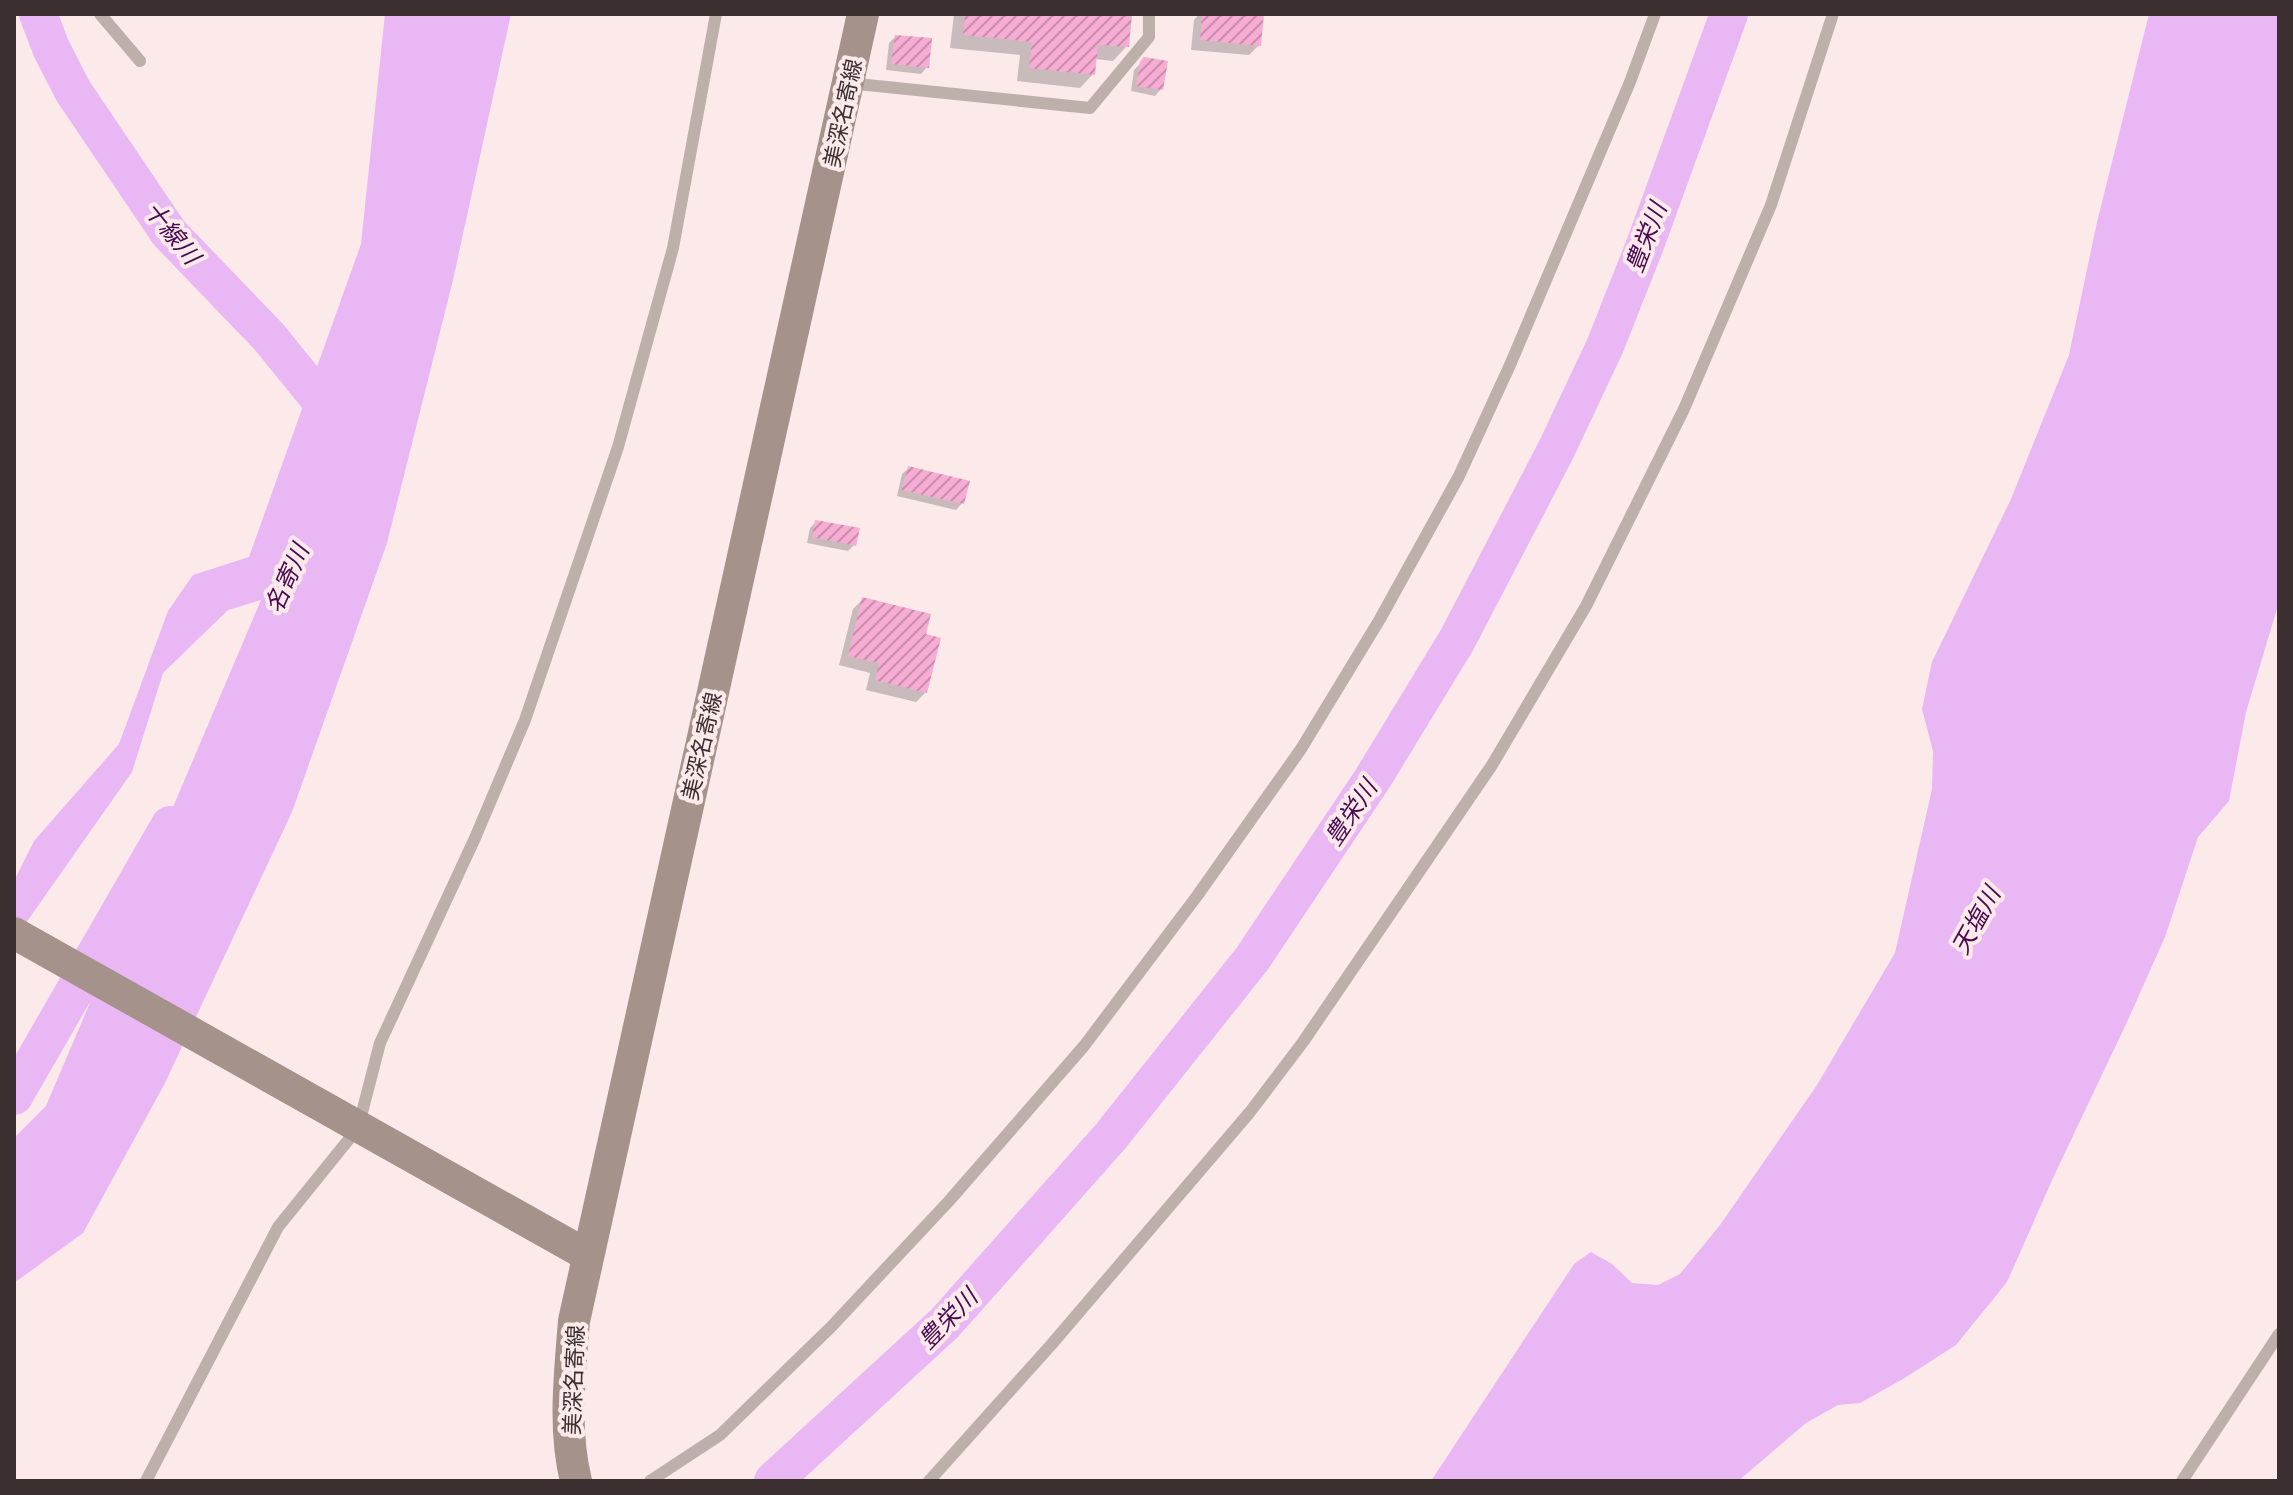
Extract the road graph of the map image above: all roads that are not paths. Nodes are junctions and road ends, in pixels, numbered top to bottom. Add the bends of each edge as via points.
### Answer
1 (100, 14) edge
2 (716, 14) edge
3 (863, 14) edge
4 (1149, 14) edge
5 (1655, 14) edge
6 (1833, 14) edge
7 (140, 61) dead end
8 (848, 83) junction
9 (14, 933) edge
10 (358, 1128) junction
11 (587, 1255) junction
12 (2279, 1334) edge
13 (146, 1481) edge
14 (576, 1481) edge
15 (650, 1481) edge
16 (929, 1481) edge
17 (2182, 1481) edge

1 - 7 lane
2 - 10 lane via 673,248 618,447 525,720 380,1043
3 - 8 main road, 美深名寄線
4 - 8 lane via 1149,37 1090,108
5 - 15 lane via 1459,476 1301,749 1084,1046 949,1201 720,1435
6 - 16 lane via 1771,205 1684,409 1586,606 1492,765 1250,1112
8 - 11 main road, 美深名寄線
9 - 10 main road
10 - 11 main road
10 - 13 lane via 278,1227
11 - 14 main road, 美深名寄線 via 570,1374
12 - 17 lane

